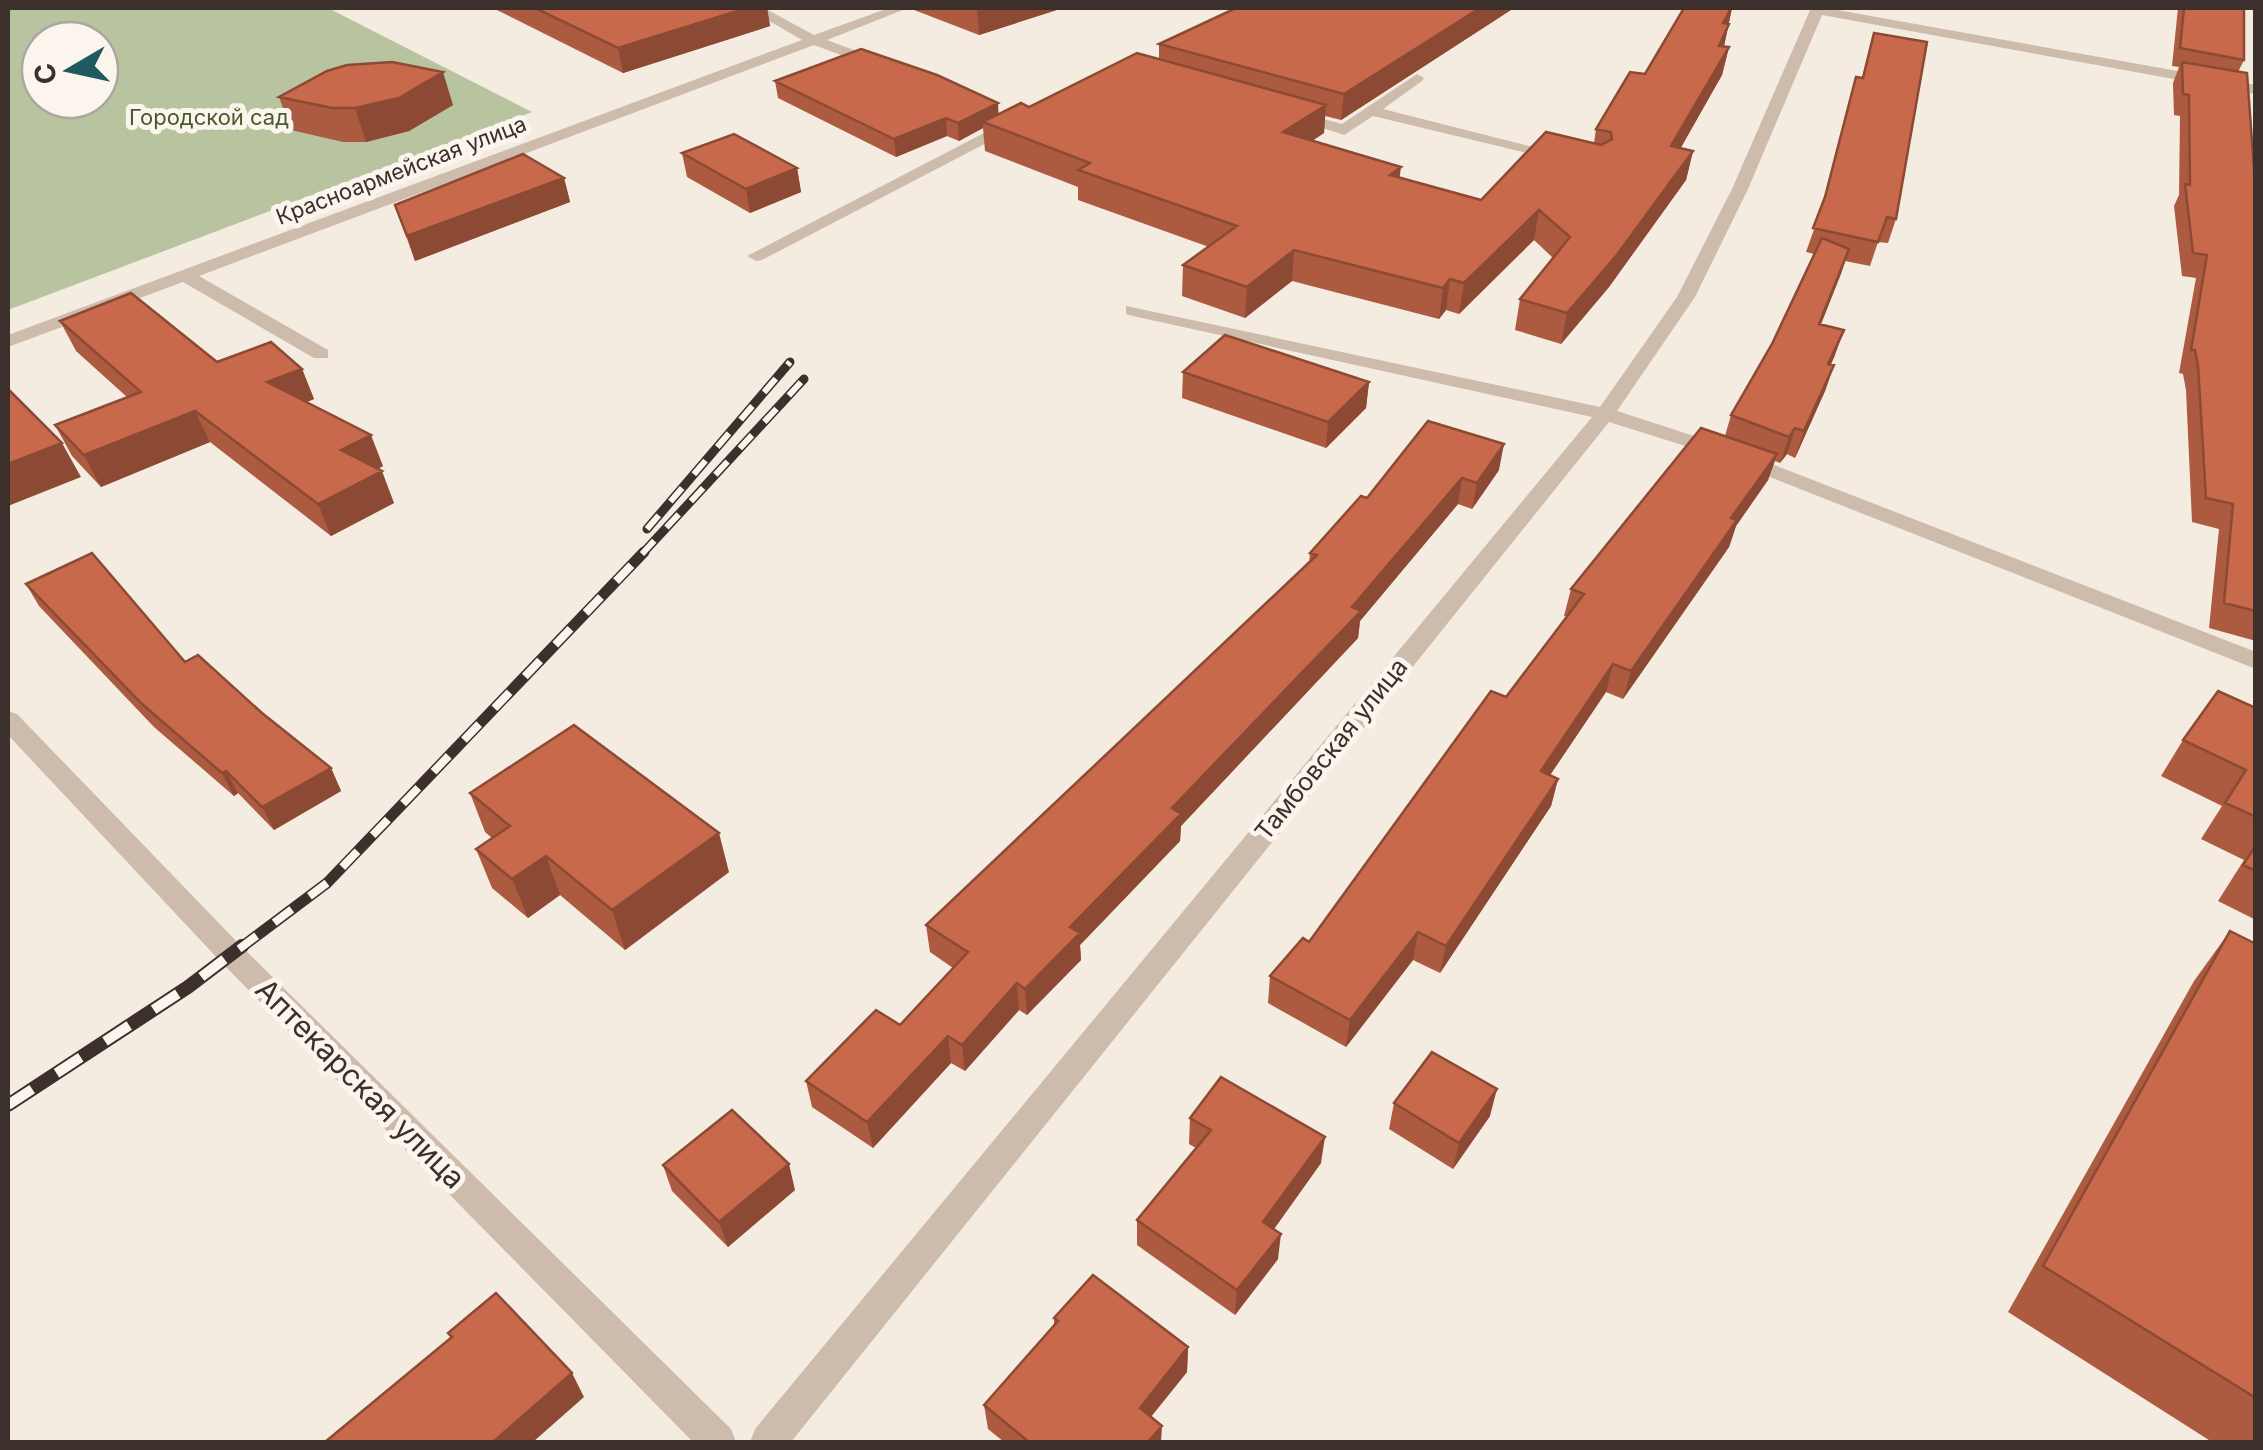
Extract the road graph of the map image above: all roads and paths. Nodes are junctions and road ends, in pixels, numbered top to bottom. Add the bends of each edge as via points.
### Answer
1 (754, 8) edge
2 (901, 8) edge
3 (1818, 9) edge
4 (810, 40) junction
5 (897, 70) edge
6 (1417, 78) edge
7 (2256, 90) edge
8 (1013, 109) edge
9 (1271, 110) edge
10 (1370, 111) junction
11 (1577, 160) edge
12 (756, 256) dead end
13 (184, 275) junction
14 (1133, 310) dead end
15 (8, 341) edge
16 (320, 354) dead end
17 (1604, 414) junction
18 (2256, 661) edge
19 (8, 720) edge
20 (718, 1442) edge
21 (768, 1442) edge

1 - 4 street
2 - 4 street, Красноармейская улица
3 - 7 street
3 - 17 street, Тамбовская улица via 1686,297
4 - 5 street
4 - 13 street, Красноармейская улица
6 - 10 street
8 - 12 street via 1029,115
9 - 10 street via 1344,130
10 - 11 street
13 - 15 street, Красноармейская улица
13 - 16 street
14 - 17 street
17 - 18 street via 1721,451
17 - 21 street, Тамбовская улица
19 - 20 street, Аптекарская улица via 231,954

